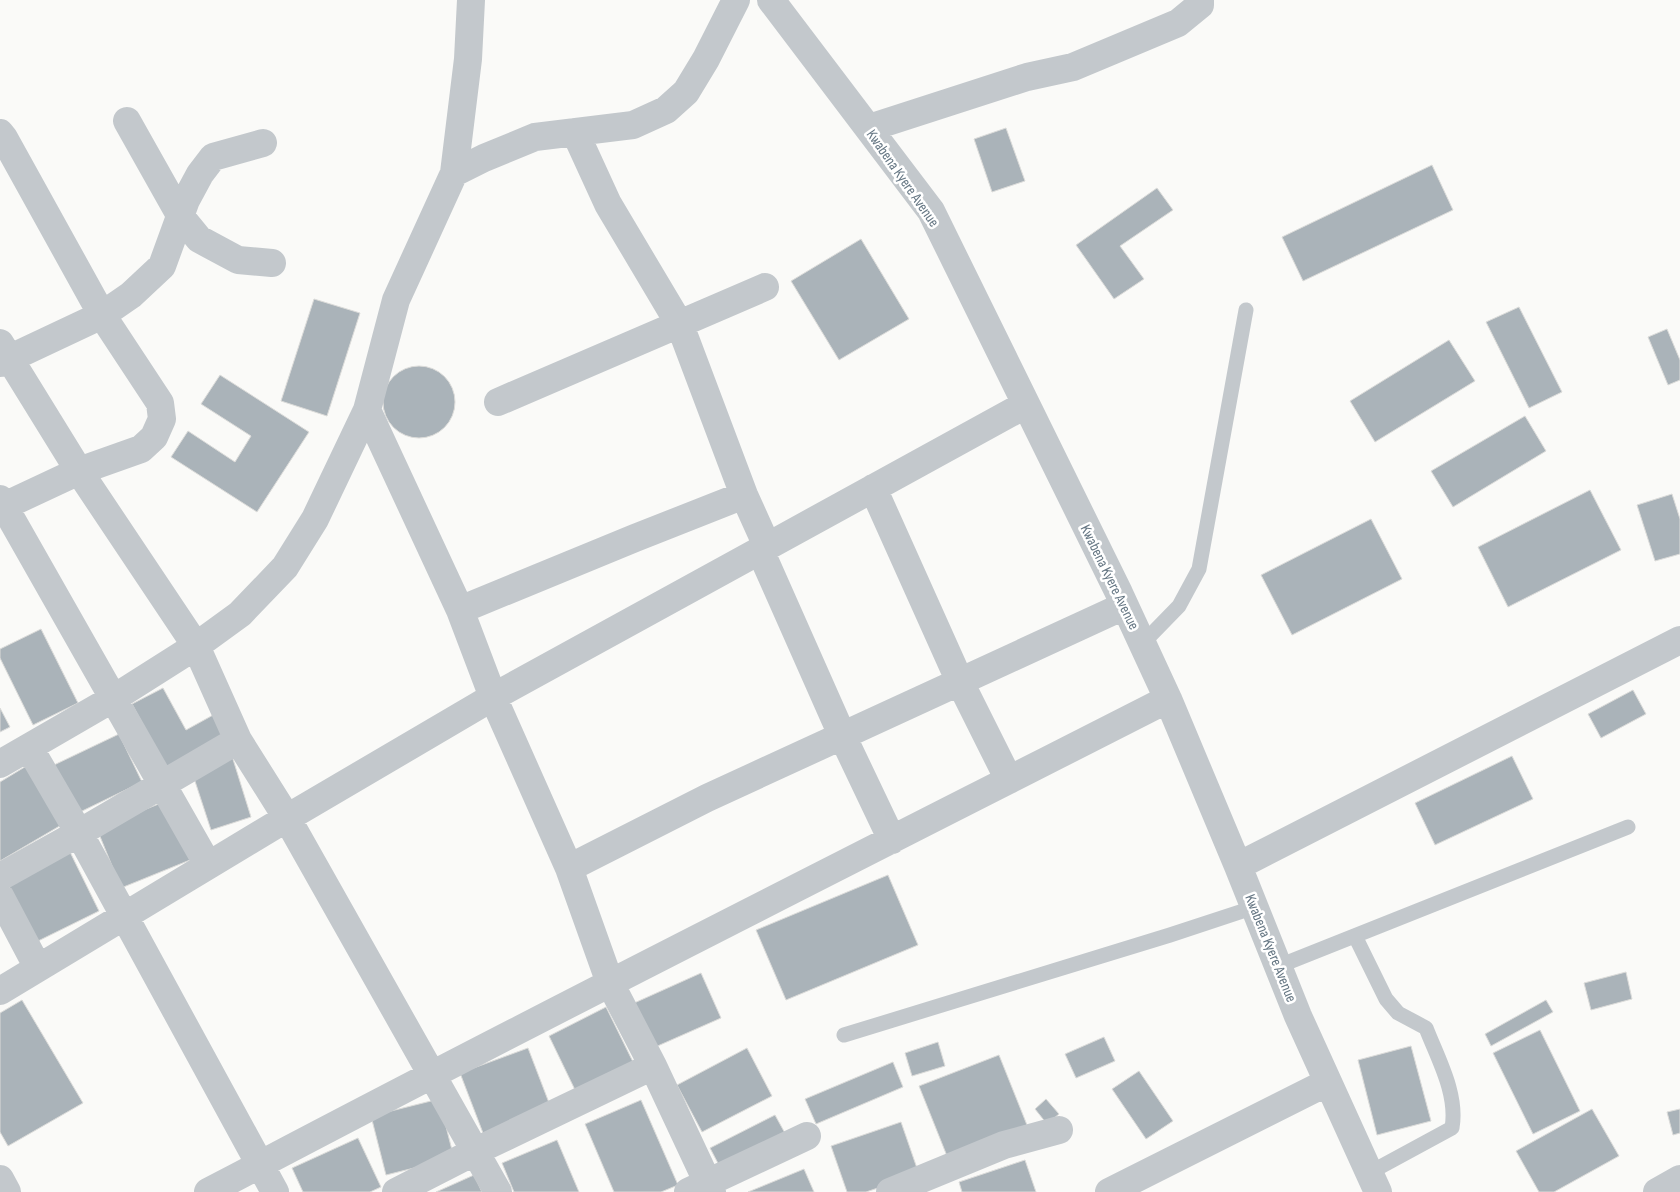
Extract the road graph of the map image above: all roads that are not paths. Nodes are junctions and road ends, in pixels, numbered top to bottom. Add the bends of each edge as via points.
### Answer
1 (471, 0) edge
2 (736, 0) edge
3 (771, 0) edge
4 (1200, 0) edge
5 (126, 121) dead end
6 (869, 128) junction
7 (575, 132) junction
8 (0, 133) edge
9 (263, 143) dead end
10 (454, 173) junction
11 (180, 217) junction
12 (272, 263) dead end
13 (765, 287) dead end
14 (1246, 310) dead end
15 (102, 315) junction
16 (680, 324) junction
17 (3, 354) edge
18 (498, 402) dead end
19 (1026, 404) junction
20 (367, 410) junction
21 (79, 471) junction
22 (873, 488) junction
23 (744, 495) junction
24 (2, 504) edge
25 (764, 548) junction
26 (1124, 606) junction
27 (460, 610) junction
28 (1680, 640) edge
29 (1142, 644) junction
30 (196, 646) junction
31 (960, 682) junction
32 (493, 697) junction
33 (114, 698) junction
34 (1168, 699) junction
35 (842, 735) junction
36 (238, 740) junction
37 (30, 747) junction
38 (0, 764) edge
39 (1009, 780) junction
40 (162, 785) junction
41 (287, 818) junction
42 (1628, 827) dead end
43 (79, 833) junction
44 (892, 840) junction
45 (208, 865) junction
46 (1238, 866) junction
47 (569, 868) junction
48 (0, 877) edge
49 (0, 896) edge
50 (1255, 906) junction
51 (123, 916) junction
52 (1355, 936) junction
53 (1279, 966) junction
54 (38, 968) junction
55 (610, 983) junction
56 (0, 990) edge
57 (844, 1035) dead end
58 (653, 1066) junction
59 (433, 1076) junction
60 (1328, 1082) junction
61 (1059, 1130) dead end
62 (807, 1136) dead end
63 (476, 1151) junction
64 (260, 1165) junction
65 (0, 1179) edge
66 (1680, 1179) edge
67 (1373, 1182) edge
68 (703, 1189) edge
69 (7, 1192) edge
70 (208, 1192) edge
71 (275, 1192) edge
72 (396, 1192) edge
73 (498, 1192) edge
74 (890, 1192) edge
75 (1109, 1192) edge
76 (1657, 1192) edge

1 - 10 street via 468,59
2 - 7 street via 686,92 666,110 633,126
3 - 6 street, Kwabena Kyere Avenue
4 - 6 street via 1200,5 1178,23 1073,67 1027,77
5 - 11 street
6 - 19 street, Kwabena Kyere Avenue via 931,211
7 - 10 street via 535,137
7 - 16 street via 608,204
8 - 15 street
9 - 11 street via 212,157 186,200
10 - 20 street via 396,300
11 - 12 street via 199,239 238,260
11 - 15 street via 162,266 131,295
13 - 16 street
14 - 29 lane via 1199,569 1179,606
15 - 17 street
15 - 21 street via 160,404 162,418 154,437 141,449
16 - 18 street
16 - 23 street
17 - 21 street
19 - 22 street
19 - 26 street, Kwabena Kyere Avenue
20 - 27 street
20 - 30 street via 315,519 285,567 240,614
21 - 24 street
21 - 30 street
22 - 25 street
22 - 31 street
23 - 25 street
23 - 27 street
24 - 33 street
25 - 32 street
25 - 35 street
26 - 29 street, Kwabena Kyere Avenue
26 - 31 street
27 - 32 street
28 - 46 street
29 - 34 street, Kwabena Kyere Avenue
30 - 33 street
30 - 36 street
31 - 35 street
31 - 39 street
32 - 41 street
32 - 47 street
33 - 37 street
33 - 40 street
34 - 39 street
34 - 46 street, Kwabena Kyere Avenue
35 - 44 street
35 - 47 street
36 - 40 street
36 - 41 street
37 - 38 street
37 - 43 street
39 - 44 street
40 - 43 street
40 - 45 street
41 - 45 street
41 - 59 street
42 - 52 lane
43 - 48 street
43 - 51 street
44 - 55 street
45 - 51 street
46 - 50 street, Kwabena Kyere Avenue
47 - 55 street
49 - 54 street
50 - 53 street, Kwabena Kyere Avenue
50 - 57 lane
51 - 54 street
51 - 64 street
52 - 53 lane
52 - 67 lane via 1386,999 1398,1013 1426,1028 1451,1093 1454,1117 1452,1128
53 - 60 street, Kwabena Kyere Avenue
54 - 56 street
55 - 58 street
55 - 59 street
58 - 63 street
58 - 68 street
59 - 63 street
59 - 64 street
60 - 67 street, Kwabena Kyere Avenue
60 - 75 street
61 - 74 street via 1004,1145
62 - 68 street
63 - 72 street
63 - 73 street
64 - 70 street
64 - 71 street
65 - 69 street
66 - 76 street

